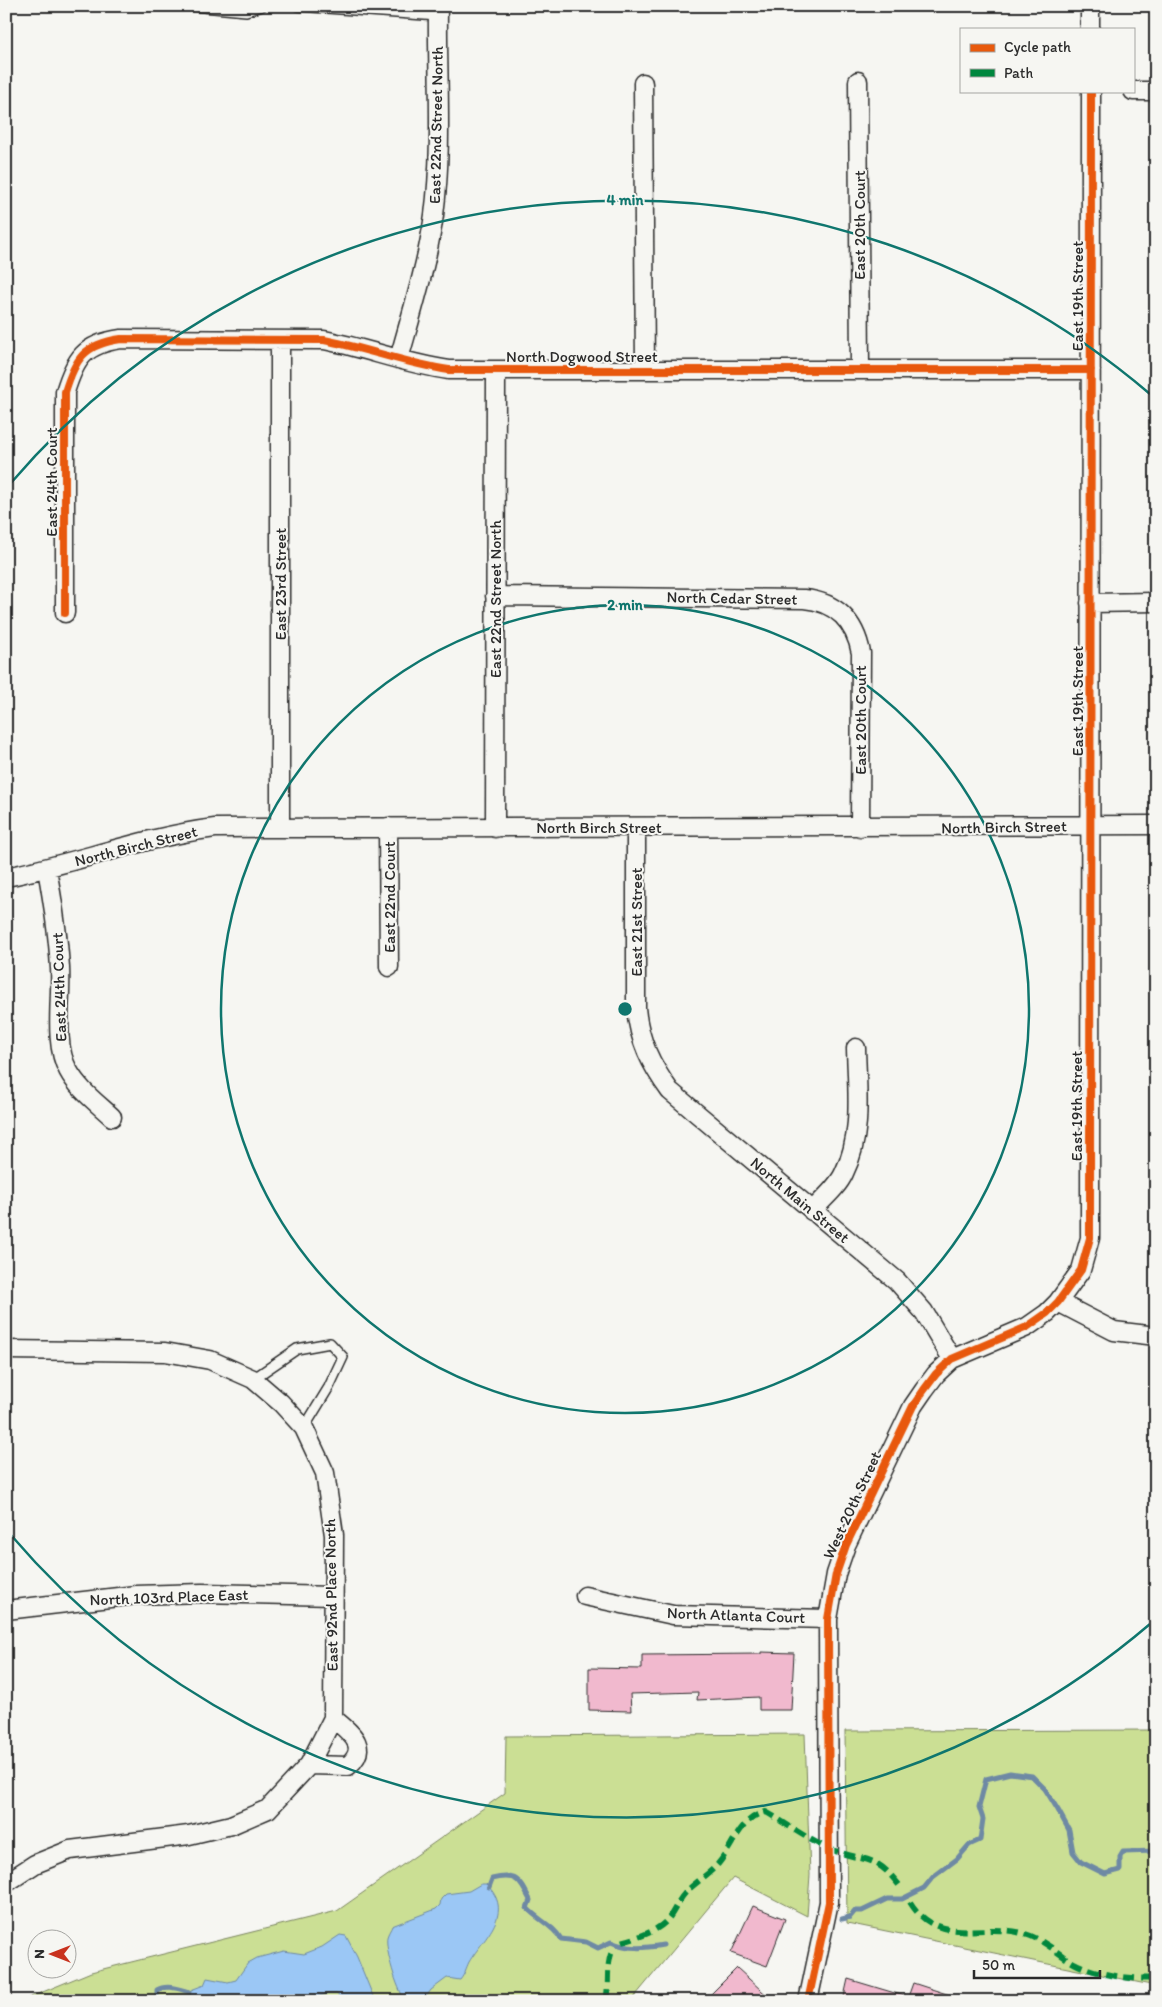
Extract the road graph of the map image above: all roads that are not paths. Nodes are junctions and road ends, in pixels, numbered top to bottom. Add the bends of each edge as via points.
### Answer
1 (192, 6) edge
2 (262, 6) edge
3 (298, 6) edge
4 (1090, 6) edge
5 (438, 11) edge
6 (1090, 28) edge
7 (858, 81) dead end
8 (643, 84) dead end
9 (1134, 91) edge
10 (1156, 91) edge
11 (1091, 92) edge
12 (280, 340) junction
13 (81, 355) joint
14 (399, 360) junction
15 (860, 369) junction
16 (496, 370) junction
17 (645, 370) junction
18 (1091, 370) junction
19 (495, 596) junction
20 (1156, 602) edge
21 (1090, 603) junction
22 (65, 613) dead end
23 (845, 616) joint
24 (1156, 825) edge
25 (1091, 826) junction
26 (388, 827) junction
27 (636, 827) junction
28 (860, 827) junction
29 (280, 828) junction
30 (495, 828) junction
31 (47, 869) junction
32 (6, 878) edge
33 (389, 967) dead end
34 (643, 1045) joint
35 (856, 1048) dead end
36 (112, 1117) dead end
37 (812, 1211) junction
38 (1058, 1302) junction
39 (1156, 1336) edge
40 (6, 1350) edge
41 (952, 1359) junction
42 (254, 1379) junction
43 (304, 1428) junction
44 (332, 1596) junction
45 (585, 1596) dead end
46 (6, 1610) edge
47 (828, 1619) junction
48 (332, 1718) junction
49 (309, 1765) junction
50 (6, 1883) edge
51 (808, 2001) edge

1 - 2 lane via 246,11
3 - 5 lane
4 - 6 street
5 - 14 street, East 22nd Street North via 439,117 434,216
7 - 15 street, East 20th Court
8 - 17 street
9 - 10 street
11 - 18 street, East 19th Street
12 - 13 street, North Dogwood Street via 120,339 104,341
12 - 14 street, North Dogwood Street via 324,340
12 - 29 street, East 23rd Street
13 - 22 street, East 24th Court via 65,392
14 - 16 street, North Dogwood Street via 449,370
15 - 17 street, North Dogwood Street
15 - 18 street, North Dogwood Street
16 - 17 street, North Dogwood Street
16 - 19 street, East 22nd Street North
18 - 21 street, East 19th Street
19 - 23 street, North Cedar Street via 804,599 828,604
19 - 30 street, East 22nd Street North
20 - 21 street
21 - 25 street, East 19th Street
23 - 28 street, East 20th Court via 856,634 861,653
24 - 25 street, North Birch Street
25 - 28 street, North Birch Street
25 - 38 street, East 19th Street via 1090,1238 1081,1270
26 - 29 street, North Birch Street
26 - 30 street, North Birch Street
26 - 33 street, East 22nd Court
27 - 28 street, North Birch Street
27 - 30 street, North Birch Street
27 - 34 street, East 21st Street via 636,1008
29 - 31 street, North Birch Street via 215,828 180,832
31 - 32 street, North Birch Street
31 - 36 street, East 24th Court via 56,918 60,969 60,1048 67,1069 79,1086
34 - 37 street, North Main Street via 651,1064 670,1091
35 - 37 street via 858,1109 854,1146 844,1175
37 - 41 street, North Main Street via 911,1295 933,1324
38 - 39 street via 1114,1331
38 - 41 street, East 19th Street via 1027,1327
40 - 42 street, East 92nd Place North via 165,1352 210,1360
41 - 47 street, West 20th Street via 936,1374 913,1406 846,1545 836,1574
42 - 43 street, East 92nd Place North
42 - 43 lane via 297,1348 330,1343 344,1357
43 - 44 street, East 92nd Place North via 325,1473 334,1535
44 - 46 street, North 103rd Place East via 136,1595
44 - 48 street, East 92nd Place North
45 - 47 street, North Atlanta Court via 673,1615
47 - 51 street, West 20th Street via 829,1902
48 - 49 street, East 92nd Place North
48 - 49 street via 352,1735 359,1746 357,1758 348,1766
49 - 50 street, East 92nd Place North via 268,1809 231,1825 189,1835 70,1850 35,1864

